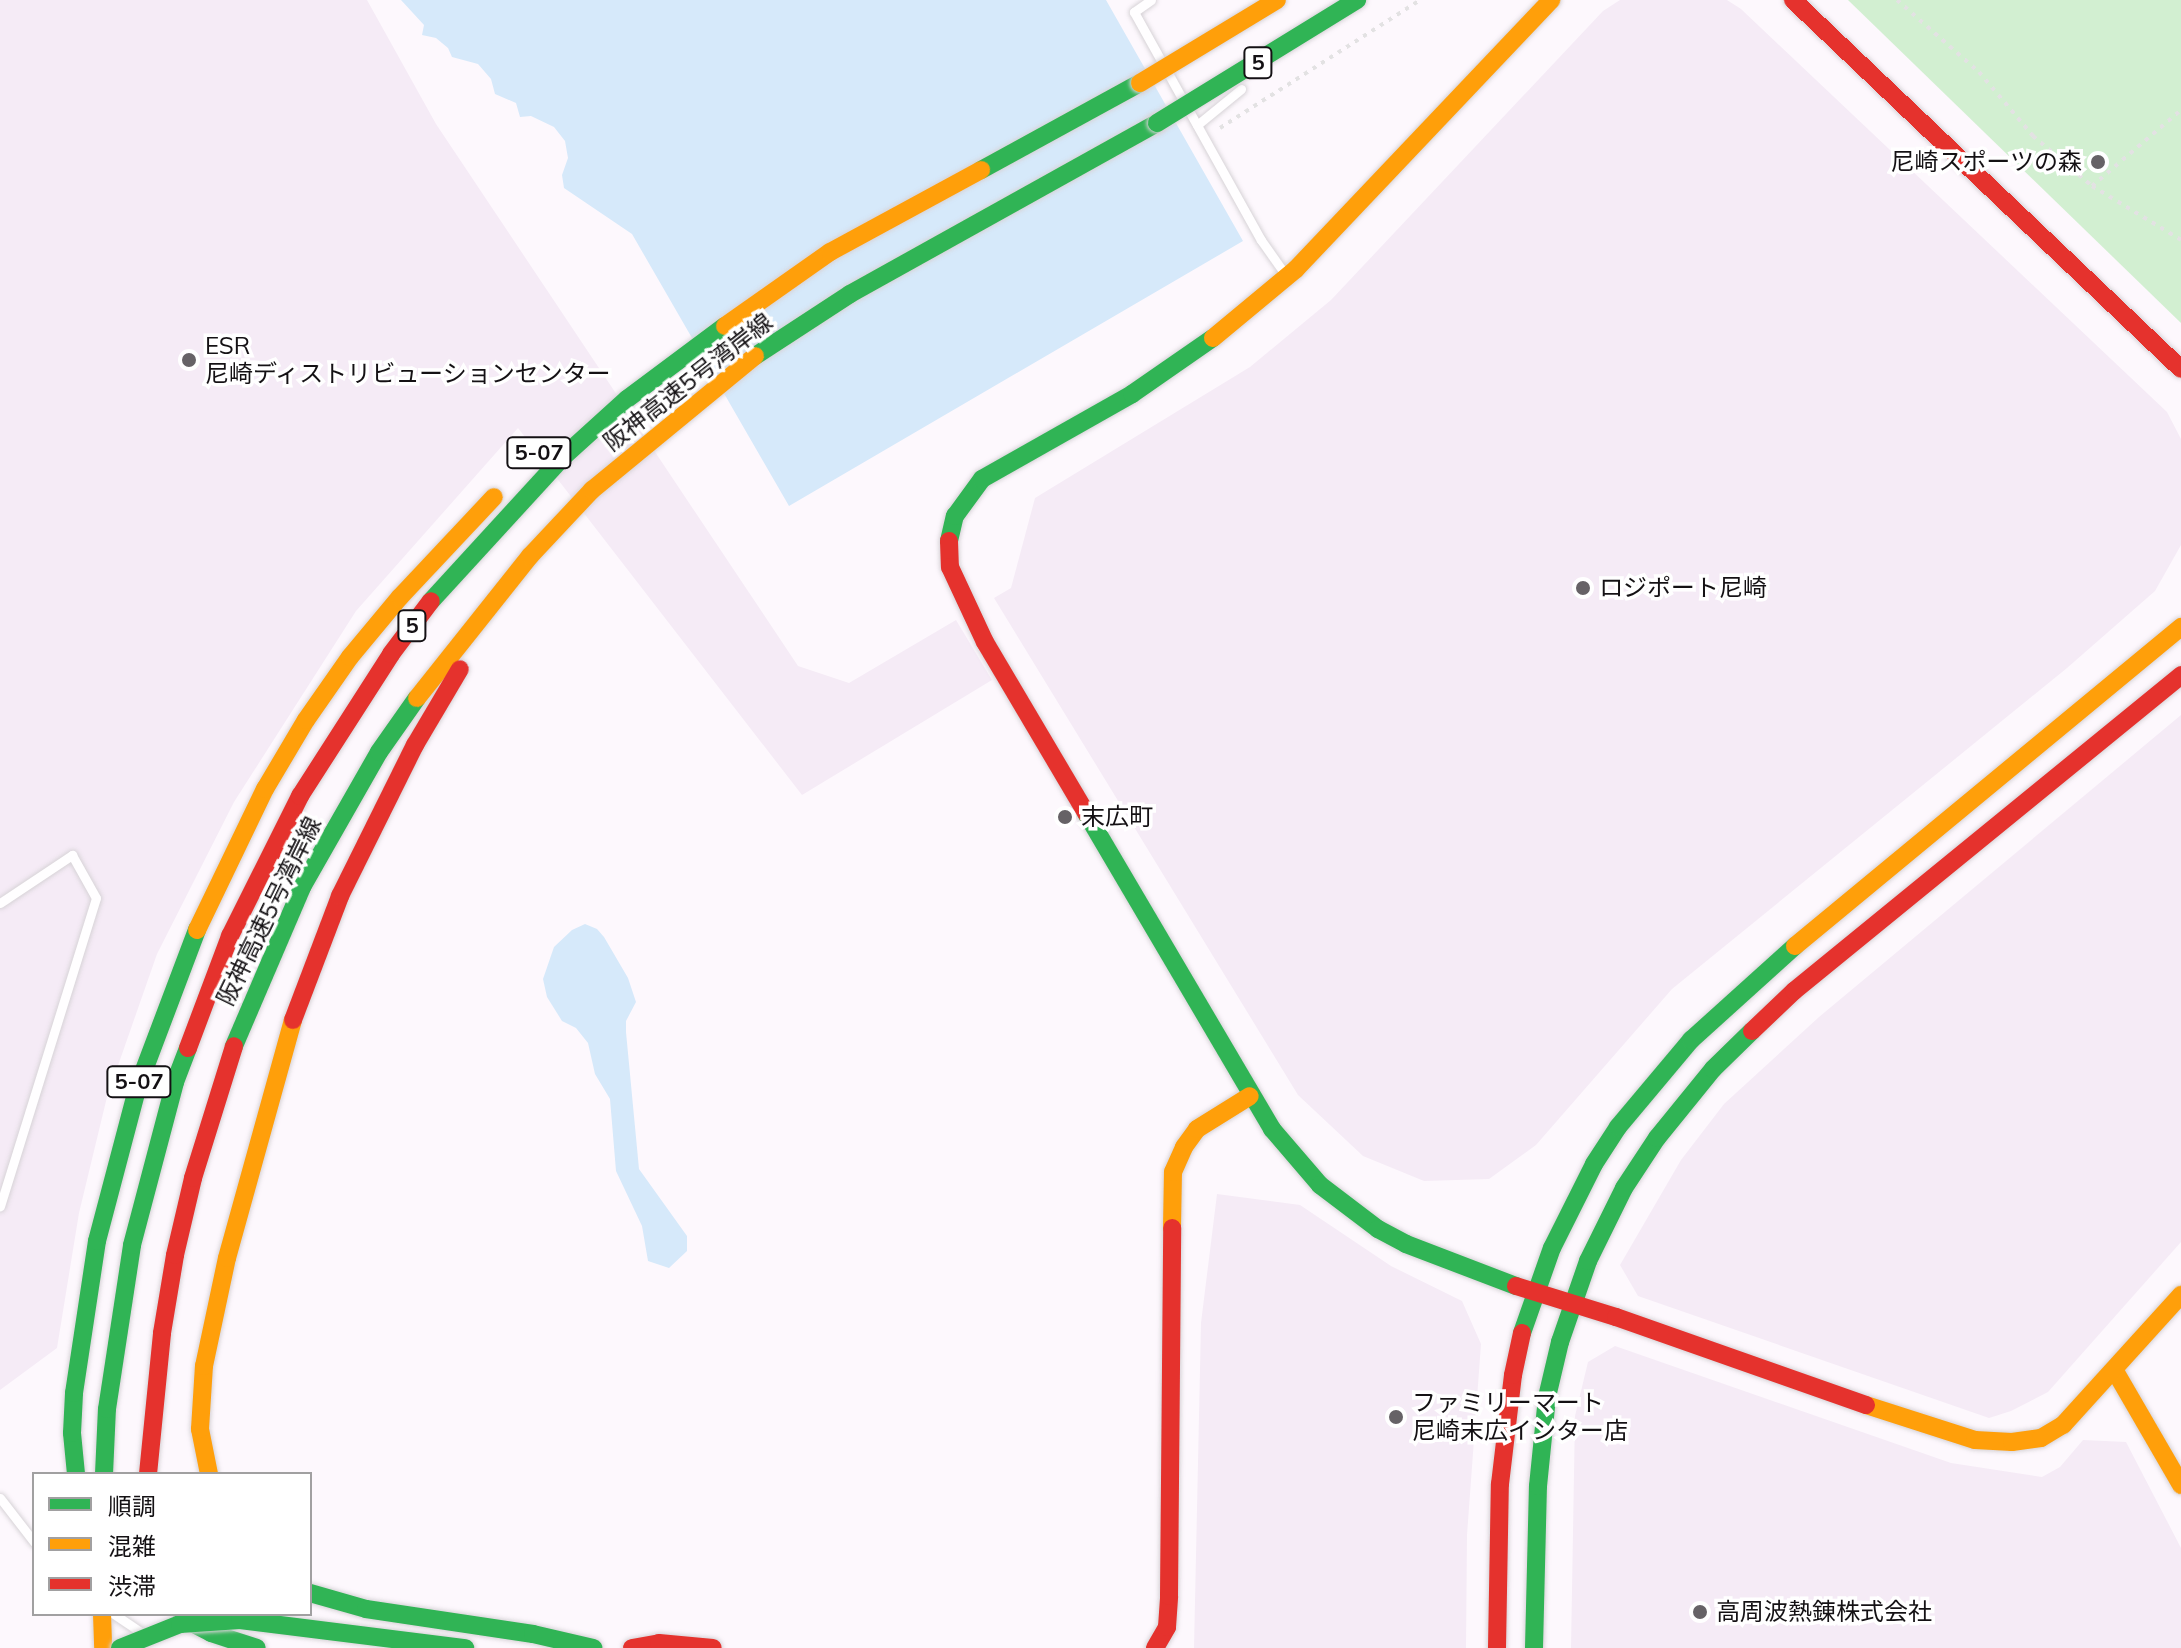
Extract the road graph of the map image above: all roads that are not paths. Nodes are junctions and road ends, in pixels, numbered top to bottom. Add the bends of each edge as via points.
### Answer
1 (1151, 0) edge
2 (1277, 0) edge
3 (1346, 0) edge
4 (1357, 0) edge
5 (1551, 0) edge
6 (1793, 0) edge
7 (1197, 125) junction
8 (830, 252) junction
9 (1287, 277) junction
10 (2181, 369) edge
11 (577, 418) dead end
12 (504, 487) dead end
13 (592, 490) junction
14 (2181, 627) edge
15 (2181, 675) edge
16 (0, 903) edge
17 (1250, 1096) junction
18 (0, 1206) edge
19 (1535, 1293) junction
20 (2181, 1295) edge
21 (1571, 1304) junction
22 (2115, 1371) junction
23 (76, 1472) edge
24 (104, 1472) edge
25 (148, 1472) edge
26 (209, 1472) edge
27 (2181, 1485) edge
28 (0, 1498) edge
29 (32, 1539) edge
30 (312, 1594) edge
31 (102, 1616) edge
32 (117, 1616) edge
33 (147, 1616) edge
34 (180, 1616) edge
35 (152, 1644) edge
36 (103, 1648) edge
37 (120, 1648) edge
38 (257, 1648) edge
39 (465, 1648) edge
40 (593, 1648) edge
41 (632, 1648) edge
42 (713, 1648) edge
43 (1155, 1648) edge
44 (1497, 1648) edge
45 (1534, 1648) edge

1 - 7 lane via 1134,12
2 - 8 main road, 阪神高速5号湾岸線 / 5, bridge via 1140,83
3 - 7 lane
4 - 13 main road, 阪神高速5号湾岸線 / 5, bridge via 1157,123 779,338
5 - 9 main road
6 - 10 main road
7 - 9 lane
8 - 11 main road, 5-07 via 748,290
8 - 24 main road, 阪神高速5号湾岸線 / 5 via 627,399 502,519 391,654 300,796 230,936 175,1082 117,1327
9 - 17 main road via 1195,353 982,479 955,516 949,539 950,567 985,642
12 - 23 main road, 5-07 via 400,597 306,720 265,789 198,926 138,1086 107,1195 74,1393
13 - 25 main road, 阪神高速5号湾岸線 / 5 via 509,580 425,686 337,822 269,955 189,1194 162,1333
13 - 26 main road, 5-07 via 492,618 451,683 379,816 313,963 269,1098 209,1337 200,1398
14 - 19 main road via 1766,970 1691,1040 1639,1098 1594,1164
15 - 21 main road via 1794,991 1713,1069 1624,1188
16 - 18 lane via 72,855 96,898
17 - 19 main road via 1298,1163 1378,1229
17 - 43 main road via 1197,1129 1173,1172 1169,1596 1167,1627
19 - 21 main road
19 - 44 main road via 1504,1433
20 - 22 main road
21 - 22 main road via 1975,1440 2041,1438 2063,1425
21 - 45 main road via 1547,1397 1542,1441
22 - 27 main road
28 - 29 lane
30 - 40 main road via 366,1609
31 - 36 main road
32 - 35 lane
33 - 35 main road
34 - 38 main road, bridge
37 - 39 main road, bridge via 180,1624 240,1620
41 - 42 main road via 659,1643

